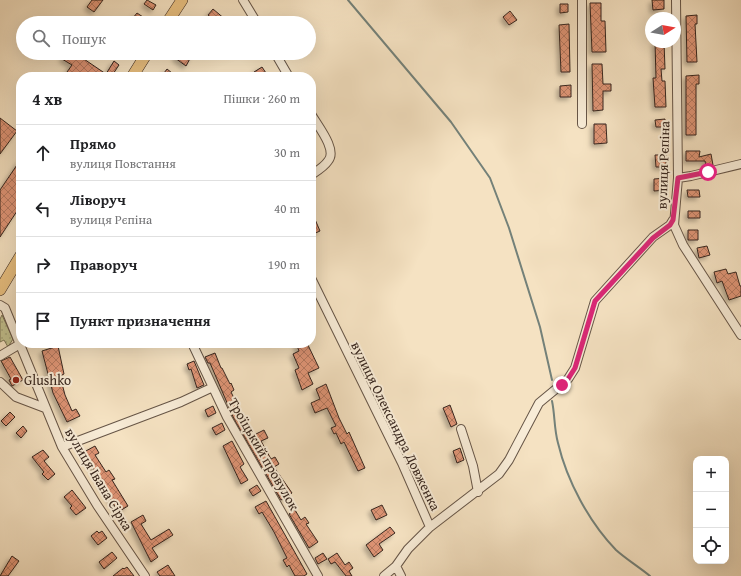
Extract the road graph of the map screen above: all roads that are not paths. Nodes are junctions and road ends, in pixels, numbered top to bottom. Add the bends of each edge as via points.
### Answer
1 (182, 0) edge
2 (243, 0) edge
3 (582, 0) edge
4 (676, 0) edge
5 (172, 16) edge
6 (253, 16) edge
7 (143, 60) edge
8 (279, 60) edge
9 (135, 72) edge
10 (286, 72) edge
11 (316, 122) edge
12 (582, 124) dead end
13 (741, 164) edge
14 (316, 171) edge
15 (678, 178) junction
16 (673, 220) junction
17 (16, 263) edge
18 (316, 288) edge
19 (0, 290) edge
20 (0, 305) edge
21 (16, 334) edge
22 (741, 335) edge
23 (16, 346) edge
24 (22, 348) edge
25 (194, 348) edge
26 (0, 356) edge
27 (0, 382) edge
28 (211, 388) junction
29 (45, 408) junction
30 (461, 429) dead end
31 (62, 447) junction
32 (478, 492) junction
33 (430, 527) junction
34 (396, 566) junction
35 (145, 576) edge
36 (318, 576) edge
37 (384, 576) edge
38 (401, 576) edge

1 - 5 highway
2 - 6 street
3 - 12 street
4 - 15 street, вулиця Рєпіна
7 - 9 highway
8 - 10 street
11 - 14 street via 332,152 330,161
13 - 15 street
15 - 16 street, вулиця Рєпіна
16 - 22 street, вулиця Рєпіна via 683,245
16 - 32 street via 595,301 575,368 568,379 539,403 509,460 499,474
17 - 19 highway
18 - 33 street, вулиця Олександра Довженка via 402,463
20 - 21 street, вулиця Івана Сірка via 5,308
23 - 26 street
24 - 29 street, вулиця Івана Сірка
25 - 28 street, Троїцький провулок
27 - 29 street via 16,397
28 - 31 street
28 - 36 street, Троїцький провулок
29 - 31 street, вулиця Івана Сірка
30 - 32 street
31 - 35 street, вулиця Івана Сірка
32 - 33 street
33 - 34 street, вулиця Олександра Довженка via 408,549
34 - 37 street, вулиця Олександра Довженка
34 - 38 street

